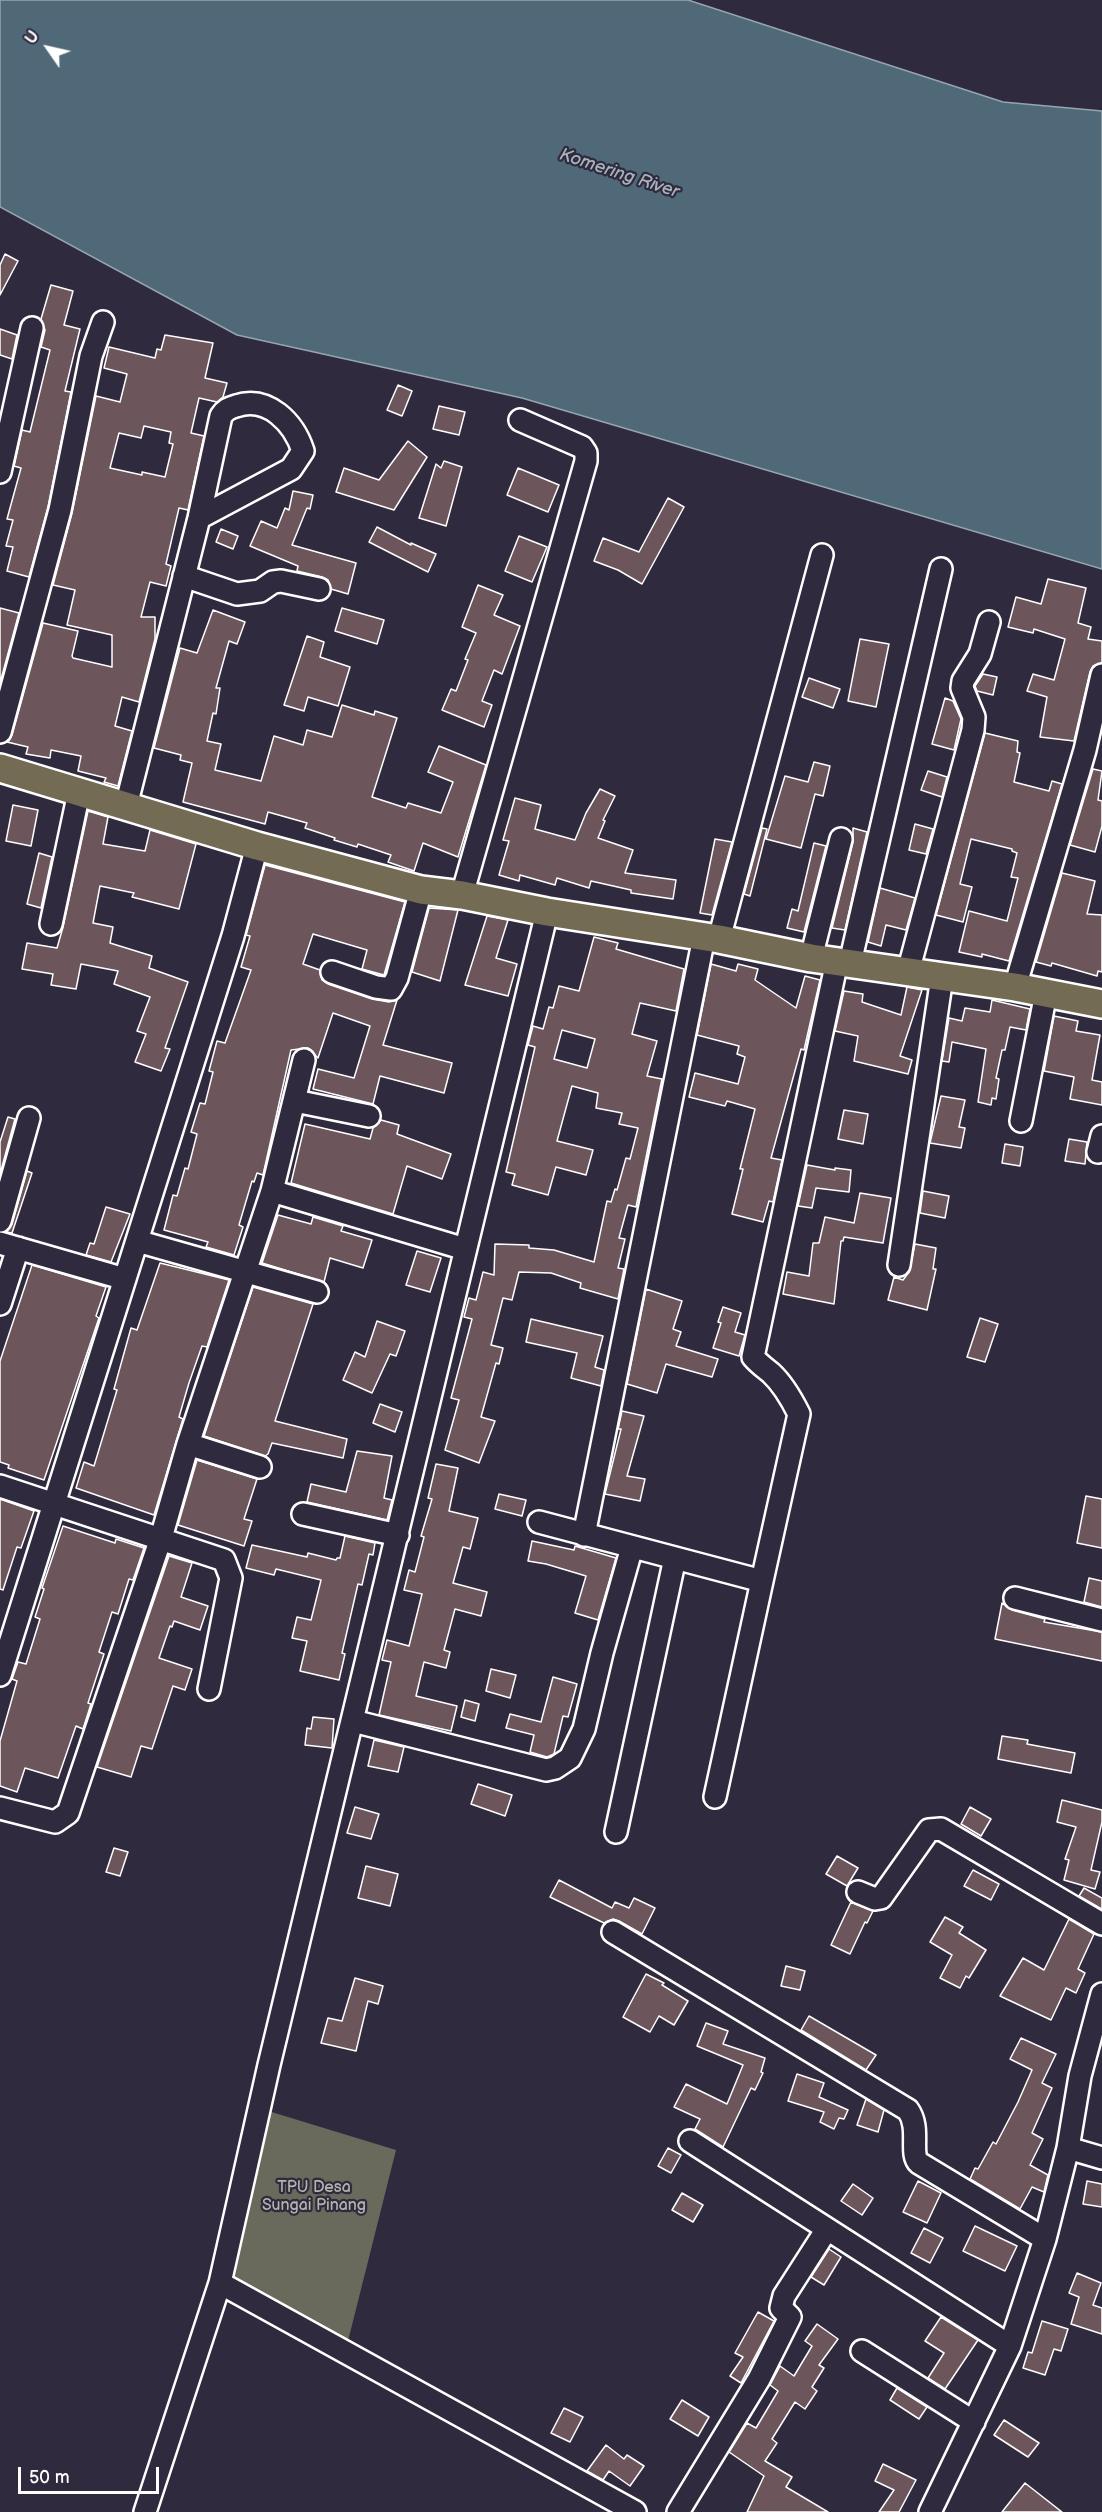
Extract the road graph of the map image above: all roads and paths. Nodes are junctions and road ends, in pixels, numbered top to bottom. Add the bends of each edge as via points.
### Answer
1 (103, 322) dead end
2 (32, 328) dead end
3 (520, 420) dead end
4 (0, 472) edge
5 (199, 518) junction
6 (822, 555) dead end
7 (941, 569) dead end
8 (184, 576) junction
9 (319, 589) dead end
10 (989, 622) dead end
11 (1102, 675) edge
12 (0, 732) edge
13 (1094, 750) edge
14 (0, 768) edge
15 (79, 792) junction
16 (126, 806) junction
17 (841, 839) dead end
18 (257, 846) junction
19 (421, 890) junction
20 (462, 895) junction
21 (547, 912) junction
22 (51, 924) dead end
23 (712, 938) junction
24 (833, 961) junction
25 (332, 972) dead end
26 (908, 972) junction
27 (942, 977) junction
28 (1015, 987) junction
29 (1046, 993) junction
30 (1102, 1004) edge
31 (304, 1060) dead end
32 (295, 1101) junction
33 (369, 1116) dead end
34 (29, 1119) dead end
35 (1021, 1121) dead end
36 (272, 1191) junction
37 (0, 1221) edge
38 (137, 1241) junction
39 (9, 1245) edge
40 (465, 1249) junction
41 (899, 1265) dead end
42 (246, 1271) junction
43 (125, 1279) junction
44 (317, 1292) dead end
45 (0, 1304) edge
46 (188, 1444) junction
47 (260, 1467) dead end
48 (0, 1486) edge
49 (55, 1504) junction
50 (303, 1514) dead end
51 (539, 1522) dead end
52 (398, 1535) junction
53 (584, 1535) junction
54 (161, 1538) junction
55 (633, 1547) junction
56 (675, 1558) junction
57 (762, 1581) junction
58 (1015, 1598) dead end
59 (1102, 1620) edge
60 (0, 1675) edge
61 (209, 1689) dead end
62 (353, 1721) junction
63 (715, 1797) dead end
64 (0, 1808) edge
65 (616, 1832) dead end
66 (858, 1892) dead end
67 (1102, 1924) edge
68 (613, 1932) dead end
69 (1102, 1994) edge
70 (690, 2141) dead end
71 (1068, 2148) junction
72 (1102, 2158) edge
73 (827, 2229) junction
74 (1045, 2239) junction
75 (220, 2283) junction
76 (1011, 2346) junction
77 (861, 2351) dead end
78 (974, 2422) junction
79 (145, 2512) edge
80 (635, 2512) edge
81 (678, 2512) edge
82 (930, 2512) edge

1 - 12 street via 91,356 60,510
2 - 4 street
3 - 20 street via 582,447 586,461
5 - 5 street via 291,469 303,451 286,419 258,403 244,403 223,413
5 - 8 street
6 - 23 street
7 - 24 street
8 - 9 street via 237,594 281,581
8 - 16 street
10 - 26 street via 980,654 963,681 962,688 975,717 973,730
11 - 13 street
13 - 28 street
14 - 15 main road
15 - 16 main road
15 - 22 street
16 - 18 main road
17 - 24 street
18 - 19 main road
18 - 38 street
19 - 20 main road
19 - 25 street via 391,989
20 - 21 main road
21 - 23 main road
21 - 40 street
23 - 24 main road
23 - 53 street
24 - 26 main road
24 - 57 street via 753,1357 772,1374 798,1414
26 - 27 main road
27 - 28 main road
27 - 41 street
28 - 29 main road
29 - 30 main road
29 - 35 street
31 - 32 street
32 - 33 street
32 - 36 street
34 - 37 street
36 - 40 street
36 - 42 street
38 - 42 street
38 - 43 street
39 - 43 street
39 - 45 street
40 - 52 street
42 - 44 street
42 - 46 street
43 - 49 street
46 - 47 street
46 - 54 street
48 - 49 street
49 - 54 street
49 - 60 street
50 - 52 street
51 - 53 street
52 - 62 street
53 - 55 street
54 - 61 street via 219,1557 230,1571
54 - 64 street via 68,1812 55,1822
55 - 56 street
55 - 62 street via 584,1730 570,1758 555,1768 546,1770
56 - 57 street
56 - 65 street
57 - 63 street
58 - 59 street
62 - 75 street
66 - 67 street via 881,1898 929,1830 940,1829
68 - 74 street via 908,2110 915,2121 914,2156 919,2163
69 - 71 street via 1080,2076
70 - 73 street
71 - 72 street
71 - 74 street
73 - 76 street
73 - 81 street via 784,2296 781,2308 790,2317 782,2337
74 - 76 street
75 - 79 street
75 - 80 street
76 - 78 street
77 - 78 street
78 - 82 street

